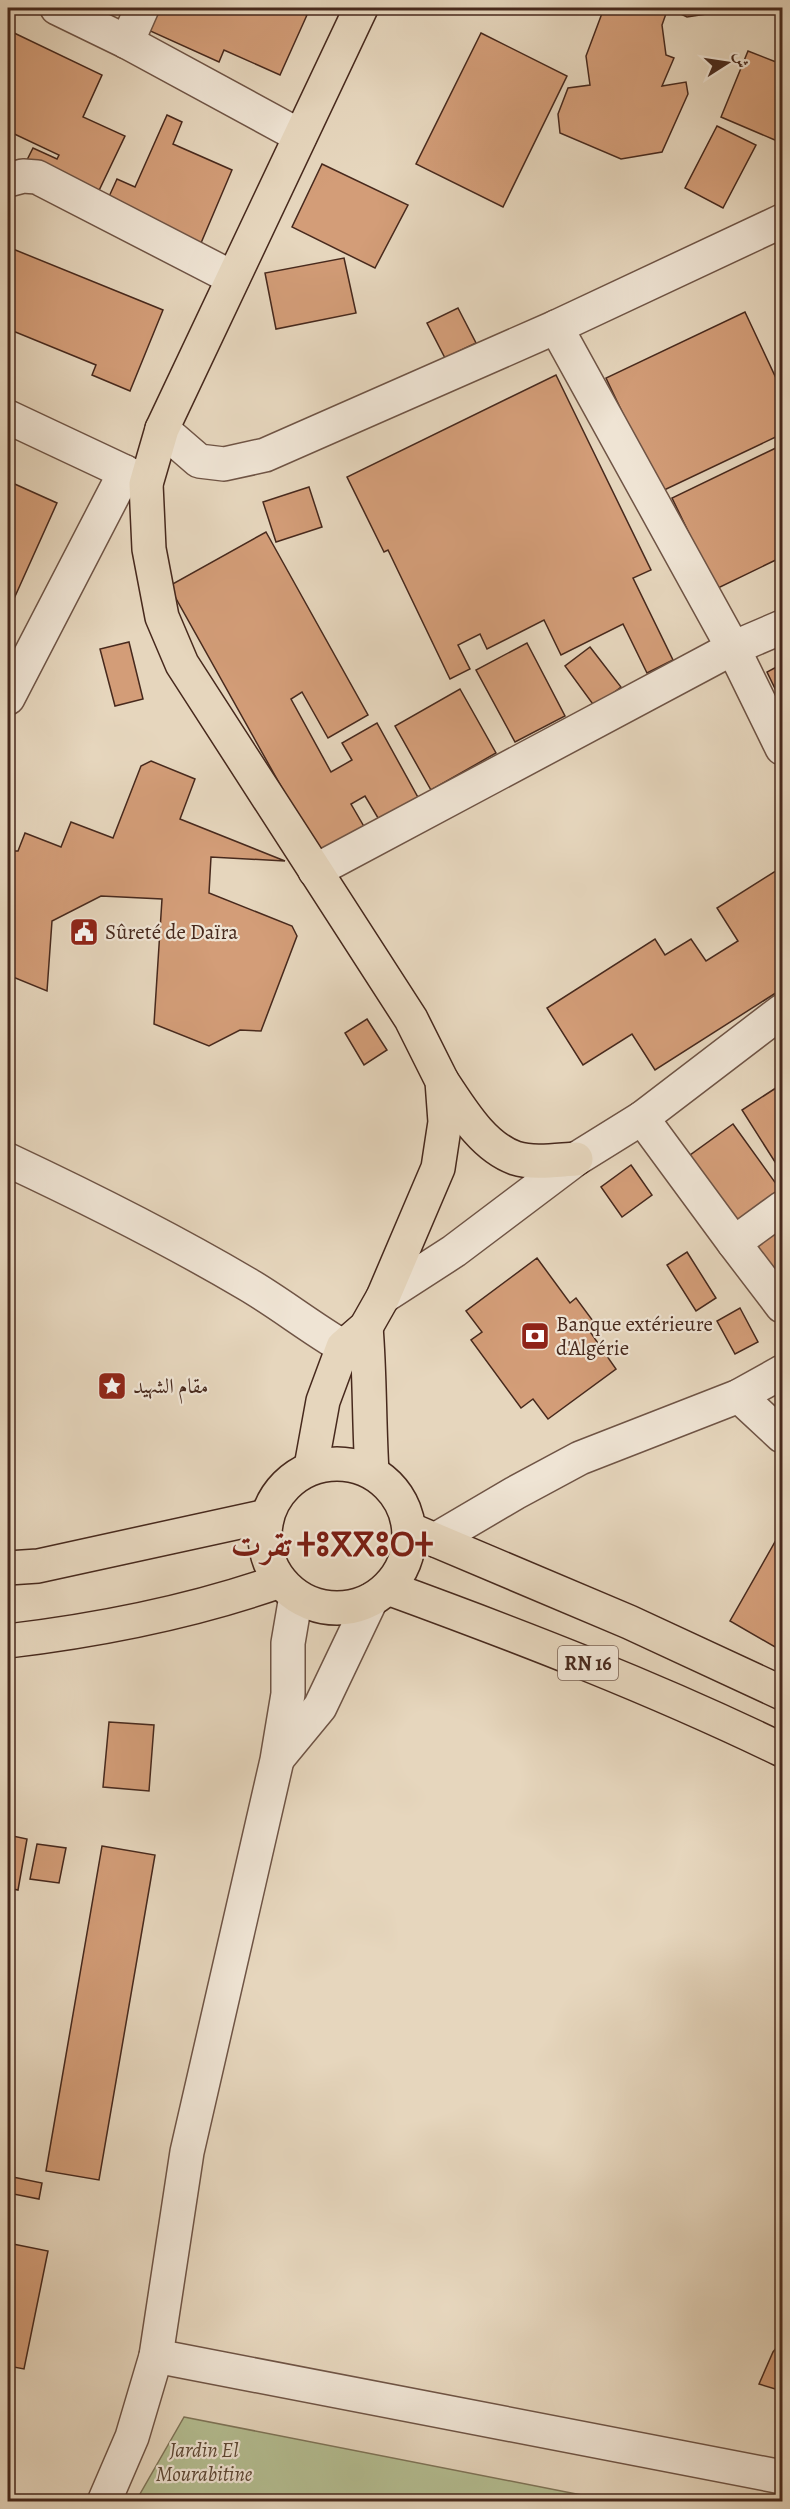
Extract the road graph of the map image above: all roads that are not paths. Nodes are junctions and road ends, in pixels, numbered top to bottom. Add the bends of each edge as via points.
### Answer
1 (57, 8) edge
2 (142, 8) edge
3 (361, 8) edge
4 (127, 42) junction
5 (300, 136) junction
6 (8, 180) edge
7 (783, 221) edge
8 (233, 278) junction
9 (556, 327) junction
10 (8, 417) edge
11 (162, 429) junction
12 (136, 478) junction
13 (783, 627) edge
14 (733, 648) junction
15 (8, 698) edge
16 (783, 748) edge
17 (315, 871) junction
18 (783, 1011) edge
19 (442, 1081) junction
20 (642, 1118) junction
21 (576, 1159) junction
22 (8, 1160) edge
23 (783, 1208) edge
24 (734, 1244) junction
25 (383, 1297) junction
26 (783, 1306) edge
27 (359, 1345) junction
28 (783, 1372) edge
29 (739, 1396) junction
30 (783, 1436) edge
31 (311, 1467) junction
32 (372, 1472) junction
33 (267, 1516) junction
34 (422, 1535) junction
35 (8, 1568) edge
36 (288, 1588) junction
37 (379, 1594) junction
38 (8, 1641) edge
39 (783, 1693) edge
40 (783, 1750) edge
41 (277, 1760) junction
42 (156, 2356) junction
43 (783, 2477) edge
44 (104, 2502) edge

1 - 4 street
2 - 4 street
3 - 5 main road
4 - 5 street
5 - 8 main road
6 - 8 street via 37,177
7 - 9 street
8 - 11 main road
9 - 11 street via 276,451 249,459 224,464 199,461
9 - 14 street
10 - 12 street
11 - 12 main road
12 - 15 street
12 - 17 main road via 162,617 182,664
13 - 14 street
14 - 16 street
14 - 17 street
17 - 19 main road via 411,1018
18 - 20 street
19 - 21 main road via 493,1146 516,1158
19 - 25 main road via 445,1122 438,1168
20 - 21 street
20 - 24 street
21 - 25 street via 454,1251
22 - 27 street via 110,1209
23 - 24 street
24 - 26 street
25 - 27 main road
27 - 31 main road via 323,1401
27 - 32 main road
28 - 29 street
29 - 30 street
29 - 34 street via 580,1458
31 - 32 main road via 334,1462
31 - 33 main road via 291,1479 276,1495
32 - 34 main road via 393,1489
33 - 35 main road via 38,1566
33 - 36 main road via 264,1539 269,1560
34 - 37 main road via 408,1551 401,1571
34 - 39 main road, RN 16 via 629,1622
36 - 37 main road via 313,1604 332,1608 350,1607
36 - 38 main road via 114,1625
36 - 41 street via 288,1694
37 - 40 main road, RN 16 via 579,1659
37 - 41 street via 320,1707
41 - 42 street via 187,2152
42 - 43 street
42 - 44 street via 132,2437

